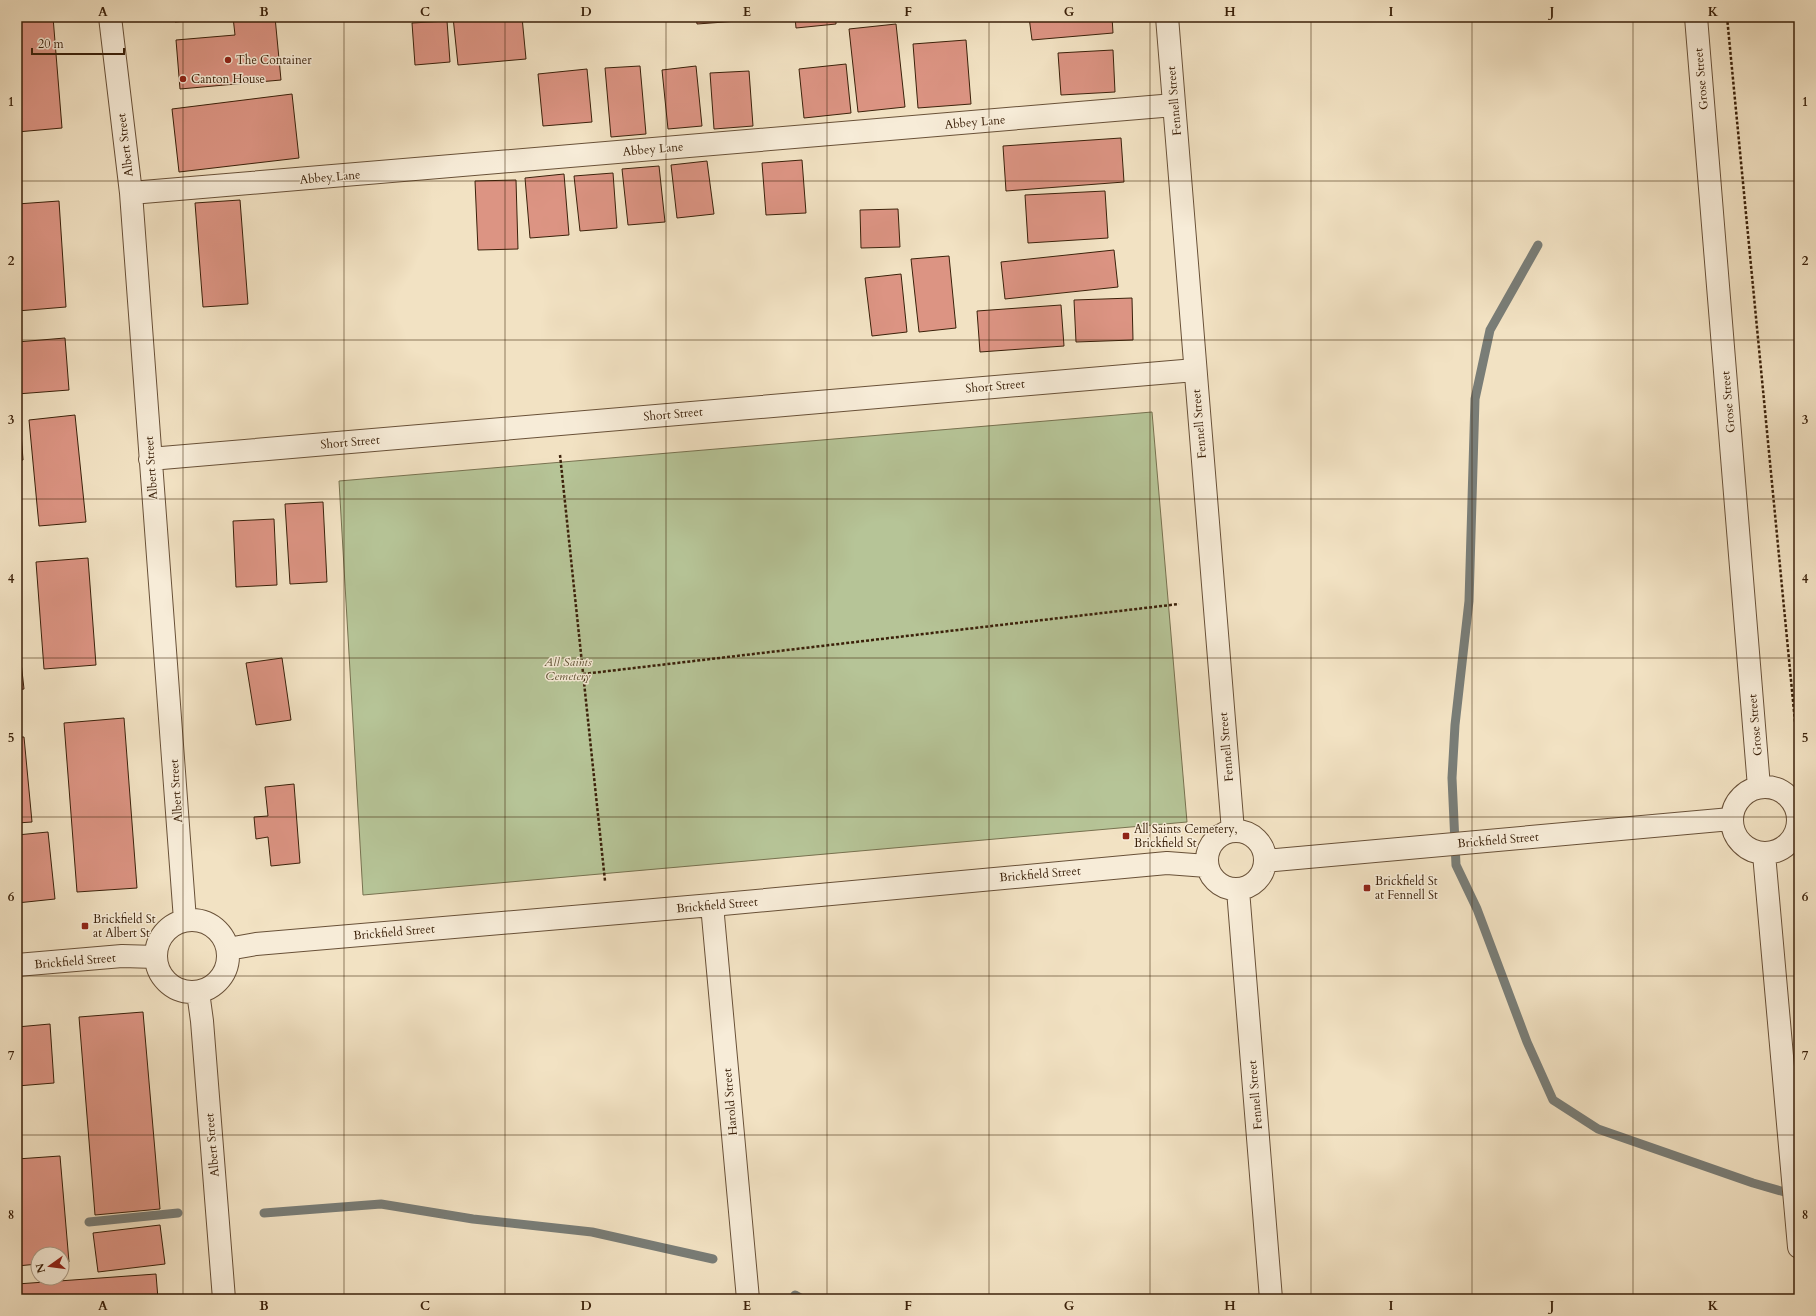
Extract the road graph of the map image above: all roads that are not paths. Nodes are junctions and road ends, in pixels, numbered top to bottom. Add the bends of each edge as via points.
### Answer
1 (110, 17) edge
2 (1167, 17) edge
3 (1696, 17) edge
4 (1174, 105) junction
5 (131, 193) junction
6 (1195, 370) junction
7 (150, 459) junction
8 (1759, 787) junction
9 (1798, 812) edge
10 (1731, 819) junction
11 (1233, 830) junction
12 (1764, 854) junction
13 (1265, 861) junction
14 (1206, 866) junction
15 (1238, 890) junction
16 (712, 906) junction
17 (185, 920) junction
18 (228, 949) junction
19 (156, 957) junction
20 (17, 966) edge
21 (198, 992) junction
22 (1799, 1247) edge
23 (224, 1299) edge
24 (748, 1299) edge
25 (1271, 1299) edge

1 - 5 street, Albert Street
2 - 4 street, Fennell Street
3 - 8 street, Grose Street
4 - 5 street, Abbey Lane
4 - 6 street, Fennell Street
5 - 7 street, Albert Street
6 - 7 street, Short Street
6 - 11 street, Fennell Street
7 - 17 street, Albert Street
8 - 9 street via 1776,788 1788,796
8 - 10 street via 1748,791 1738,800
9 - 12 street via 1798,824 1793,838 1776,852
10 - 12 street via 1734,834 1741,843
10 - 13 street, Brickfield Street
11 - 13 street via 1252,835 1260,843
11 - 14 street via 1218,836 1212,842 1206,857
12 - 22 street
13 - 15 street via 1263,872 1257,881 1248,888
14 - 15 street via 1213,880 1222,887
14 - 16 street, Brickfield Street via 1159,863
15 - 25 street, Fennell Street
16 - 18 street, Brickfield Street via 256,944
16 - 24 street, Harold Street
17 - 18 street via 197,920 217,929
17 - 19 street via 176,923 161,937
18 - 21 street via 225,972 209,988
19 - 20 street, Brickfield Street via 122,956
19 - 21 street via 158,969 164,979 186,992
21 - 23 street, Albert Street

